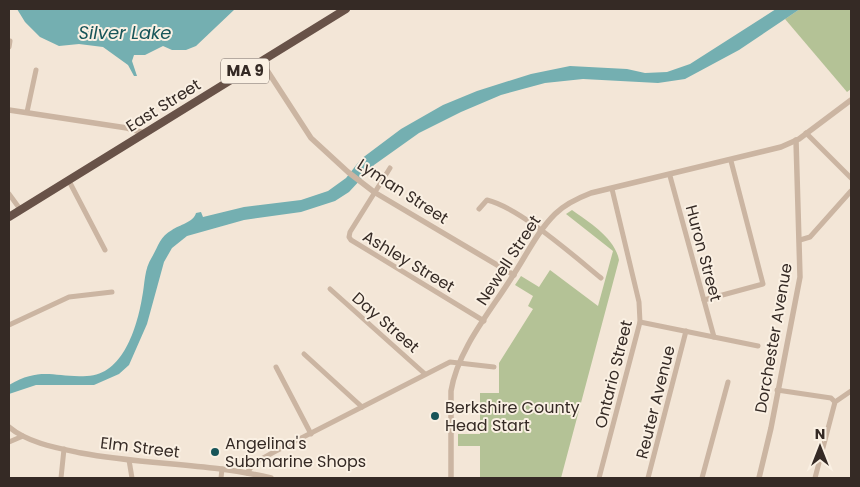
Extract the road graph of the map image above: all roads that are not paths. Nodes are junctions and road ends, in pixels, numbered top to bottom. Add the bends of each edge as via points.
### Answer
1 (346, 9) edge
2 (262, 61) junction
3 (36, 70) dead end
4 (851, 101) edge
5 (9, 110) edge
6 (27, 112) junction
7 (144, 133) junction
8 (806, 133) junction
9 (796, 140) junction
10 (731, 161) junction
11 (390, 168) dead end
12 (670, 176) junction
13 (851, 178) edge
14 (69, 181) junction
15 (612, 188) junction
16 (851, 191) edge
17 (374, 192) junction
18 (9, 194) edge
19 (479, 209) dead end
20 (20, 210) junction
21 (9, 216) edge
22 (542, 231) junction
23 (800, 240) junction
24 (105, 250) dead end
25 (514, 275) junction
26 (602, 278) dead end
27 (330, 289) dead end
28 (112, 292) dead end
29 (704, 300) junction
30 (484, 321) junction
31 (640, 322) junction
32 (9, 325) edge
33 (686, 331) junction
34 (714, 336) junction
35 (758, 346) dead end
36 (304, 354) dead end
37 (459, 364) junction
38 (276, 366) dead end
39 (494, 367) dead end
40 (425, 374) junction
41 (728, 382) dead end
42 (777, 390) junction
43 (851, 391) edge
44 (835, 402) junction
45 (362, 407) junction
46 (9, 427) edge
47 (311, 434) junction
48 (23, 436) junction
49 (9, 442) edge
50 (64, 449) junction
51 (130, 460) junction
52 (222, 469) junction
53 (247, 473) junction
54 (61, 478) edge
55 (132, 478) edge
56 (221, 478) edge
57 (271, 478) edge
58 (451, 478) edge
59 (599, 478) edge
60 (648, 478) edge
61 (702, 478) edge
62 (759, 478) edge
63 (816, 478) edge

1 - 2 highway, East Street / MA 9
2 - 7 highway, East Street / MA 9
2 - 17 street, Lyman Street via 311,138
3 - 6 street
4 - 8 street, Newell Street
5 - 6 street
6 - 7 street
7 - 14 highway, East Street / MA 9
8 - 9 street, Newell Street
8 - 13 street
9 - 10 street, Newell Street
9 - 23 street, Dorchester Avenue
10 - 12 street, Newell Street
10 - 29 street via 763,284
11 - 17 street
12 - 15 street, Newell Street
12 - 29 street, Huron Street
14 - 20 highway, East Street / MA 9
14 - 24 street
15 - 22 street, Newell Street via 582,196 568,204
15 - 31 street, Ontario Street via 639,302
16 - 23 street via 810,237
17 - 25 street, Lyman Street
17 - 30 street, Ashley Street via 349,236 351,240
18 - 20 street
19 - 22 street via 484,201 490,200
20 - 21 highway, East Street / MA 9
22 - 25 street, Newell Street
22 - 26 street
23 - 42 street, Dorchester Avenue via 800,277
25 - 30 street, Newell Street
27 - 40 street, Day Street
28 - 32 street via 69,297
29 - 34 street, Huron Street
30 - 37 street, Newell Street
31 - 33 street
31 - 59 street, Ontario Street
33 - 34 street
33 - 60 street, Reuter Avenue
34 - 35 street
36 - 45 street
37 - 39 street
37 - 40 street via 450,362
37 - 58 street, Newell Street via 451,391
38 - 47 street
40 - 45 street
41 - 61 street
42 - 44 street via 831,398
42 - 62 street, Dorchester Avenue
43 - 44 street
44 - 63 street
45 - 47 street
46 - 48 street, Elm Street
47 - 53 street via 254,463
48 - 49 street
48 - 50 street, Elm Street
50 - 51 street, Elm Street
50 - 54 street
51 - 52 street, Elm Street
51 - 55 street
52 - 53 street, Elm Street
52 - 56 street
53 - 57 street, Elm Street

